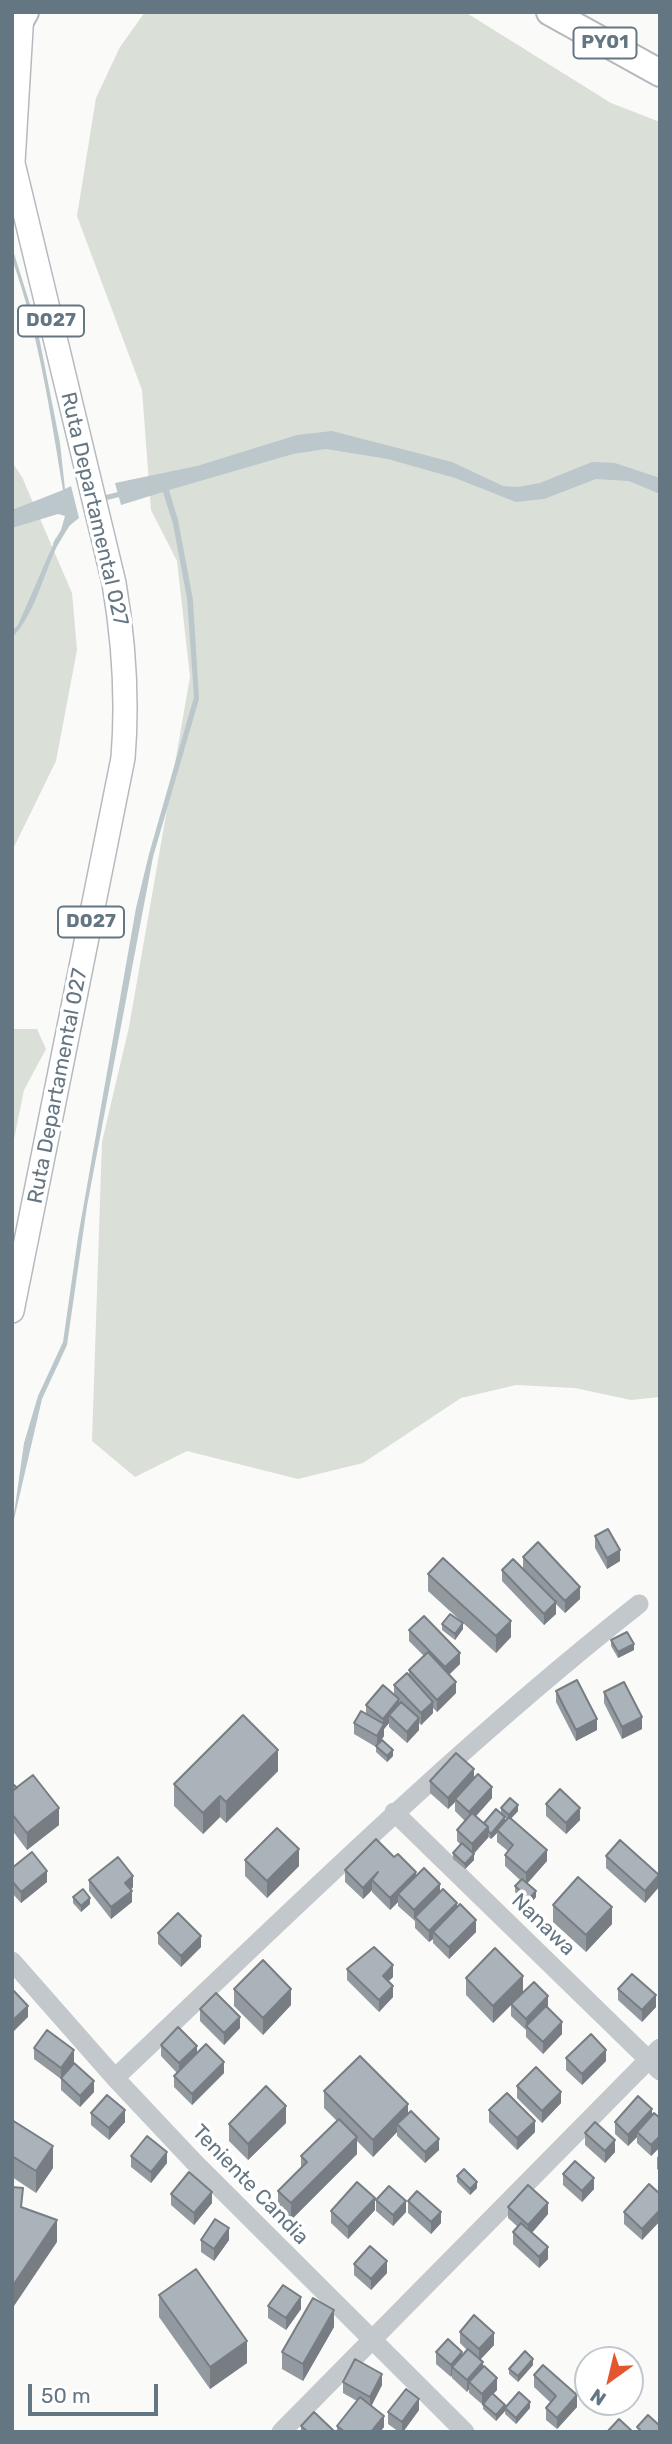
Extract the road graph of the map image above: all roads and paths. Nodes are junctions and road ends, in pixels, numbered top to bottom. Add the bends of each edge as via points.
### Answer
1 (550, 12) edge
2 (22, 15) edge
3 (660, 73) edge
4 (13, 161) edge
5 (12, 1311) edge
6 (639, 1604) dead end
7 (394, 1812) junction
8 (12, 1961) edge
9 (656, 2060) edge
10 (115, 2078) junction
11 (371, 2341) junction
12 (281, 2432) edge
13 (465, 2432) edge

1 - 3 highway, PY01
2 - 4 main road, Ruta Departamental 027 / D027
4 - 5 main road, Ruta Departamental 027 / D027 via 102,530 125,646 127,713 124,758
6 - 7 street via 525,1696
7 - 9 street, Nanawa
7 - 10 street
8 - 10 street, Teniente Candia
9 - 11 street
10 - 11 street, Teniente Candia
11 - 12 street
11 - 13 street, Teniente Candia

